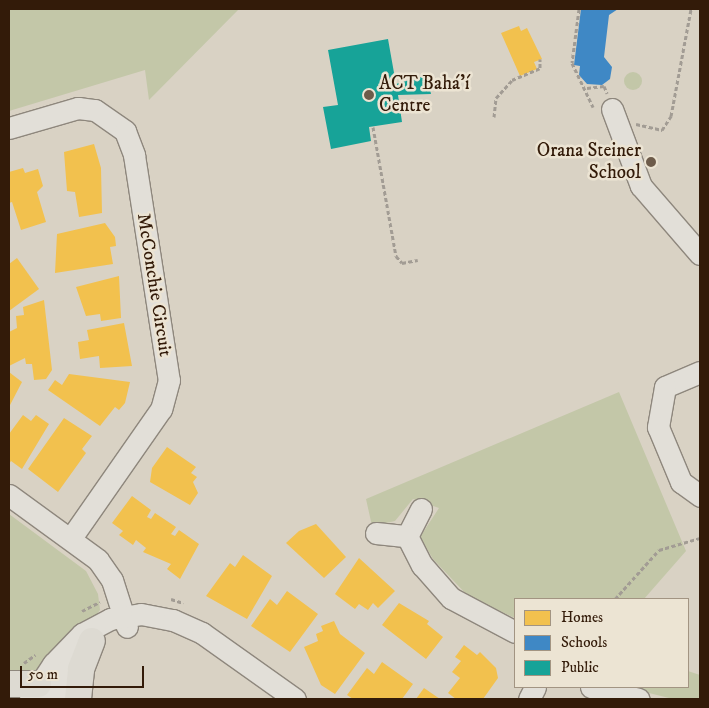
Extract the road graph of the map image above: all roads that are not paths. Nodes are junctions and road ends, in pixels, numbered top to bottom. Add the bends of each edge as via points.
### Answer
1 (603, 110) road end
2 (9, 128) edge
3 (700, 254) edge
4 (700, 372) edge
5 (9, 495) edge
6 (700, 496) edge
7 (420, 509) dead end
8 (376, 533) dead end
9 (408, 536) junction
10 (71, 538) junction
11 (125, 621) junction
12 (514, 631) edge
13 (92, 641) junction
14 (9, 684) edge
15 (595, 688) edge
16 (40, 694) edge
17 (78, 699) edge
18 (295, 699) edge
19 (639, 699) edge

1 - 3 street via 641,186
2 - 10 street, McConchie Circuit via 78,108 96,110 125,131 134,155 169,380 161,409
4 - 6 street via 664,387 658,427 681,482
5 - 10 street
7 - 9 street
8 - 9 street
9 - 12 street via 422,565 451,598
10 - 11 street via 106,570
11 - 13 street
11 - 16 street via 82,634
11 - 18 street via 157,616 187,627 215,641
13 - 16 street
13 - 17 main road via 81,669
14 - 16 main road
15 - 19 street

